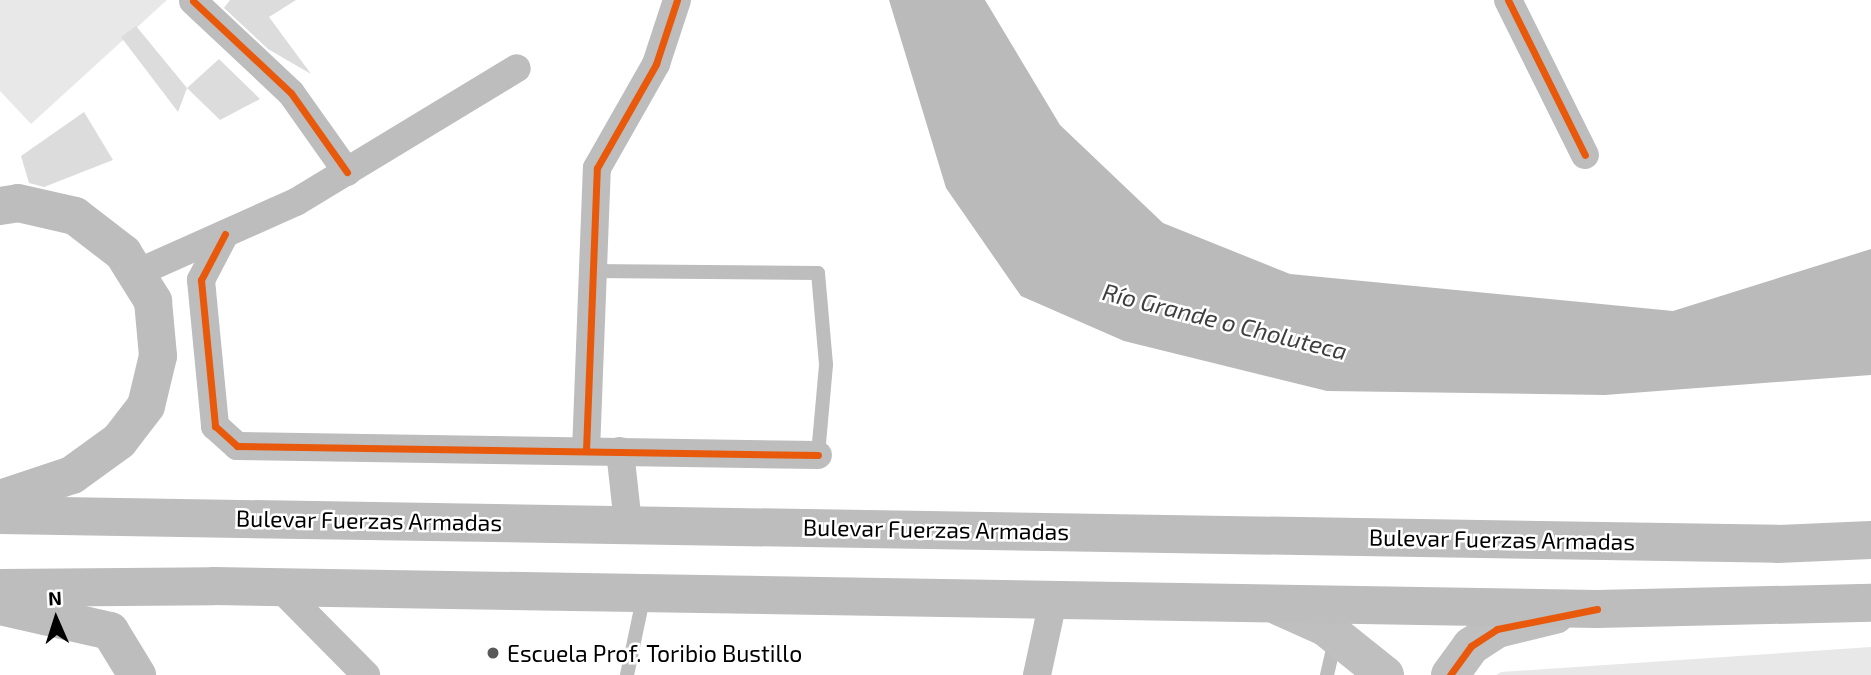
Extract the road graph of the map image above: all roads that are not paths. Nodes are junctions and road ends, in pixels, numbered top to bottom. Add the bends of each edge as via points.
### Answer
1 (677, 0) edge
2 (1508, 0) edge
3 (193, 1) edge
4 (517, 68) dead end
5 (1585, 155) dead end
6 (348, 172) junction
7 (0, 206) edge
8 (225, 234) junction
9 (589, 271) junction
10 (137, 273) junction
11 (586, 451) junction
12 (620, 451) junction
13 (818, 455) joint
14 (0, 499) edge
15 (0, 515) edge
16 (628, 524) junction
17 (1871, 540) edge
18 (279, 587) junction
19 (0, 588) edge
20 (644, 593) junction
21 (1053, 601) junction
22 (1871, 603) edge
23 (1276, 605) junction
24 (0, 607) edge
25 (1597, 609) junction
26 (1336, 635) junction
27 (137, 675) edge
28 (366, 675) edge
29 (627, 675) edge
30 (1037, 675) edge
31 (1327, 675) edge
32 (1385, 675) edge
33 (1450, 675) edge

1 - 9 street via 656,64 597,168
2 - 5 street
3 - 6 street via 291,93
4 - 6 street
6 - 8 street
7 - 10 highway via 18,203 75,216 123,253
8 - 10 street
8 - 11 street via 201,280 215,426 237,446
9 - 11 street
9 - 13 lane via 818,273 826,365
10 - 14 highway via 157,325 158,356 146,406 119,441 72,475
11 - 12 street
12 - 13 street
12 - 16 street
15 - 16 highway, Bulevar Fuerzas Armadas
16 - 17 highway, Bulevar Fuerzas Armadas via 1749,544
18 - 19 highway
18 - 20 highway
18 - 28 street
20 - 21 highway
20 - 29 lane
21 - 23 highway
21 - 30 street
22 - 25 highway
23 - 25 highway
23 - 26 street
24 - 27 highway via 110,631
25 - 33 street via 1497,629 1471,646
26 - 31 lane
26 - 32 street

